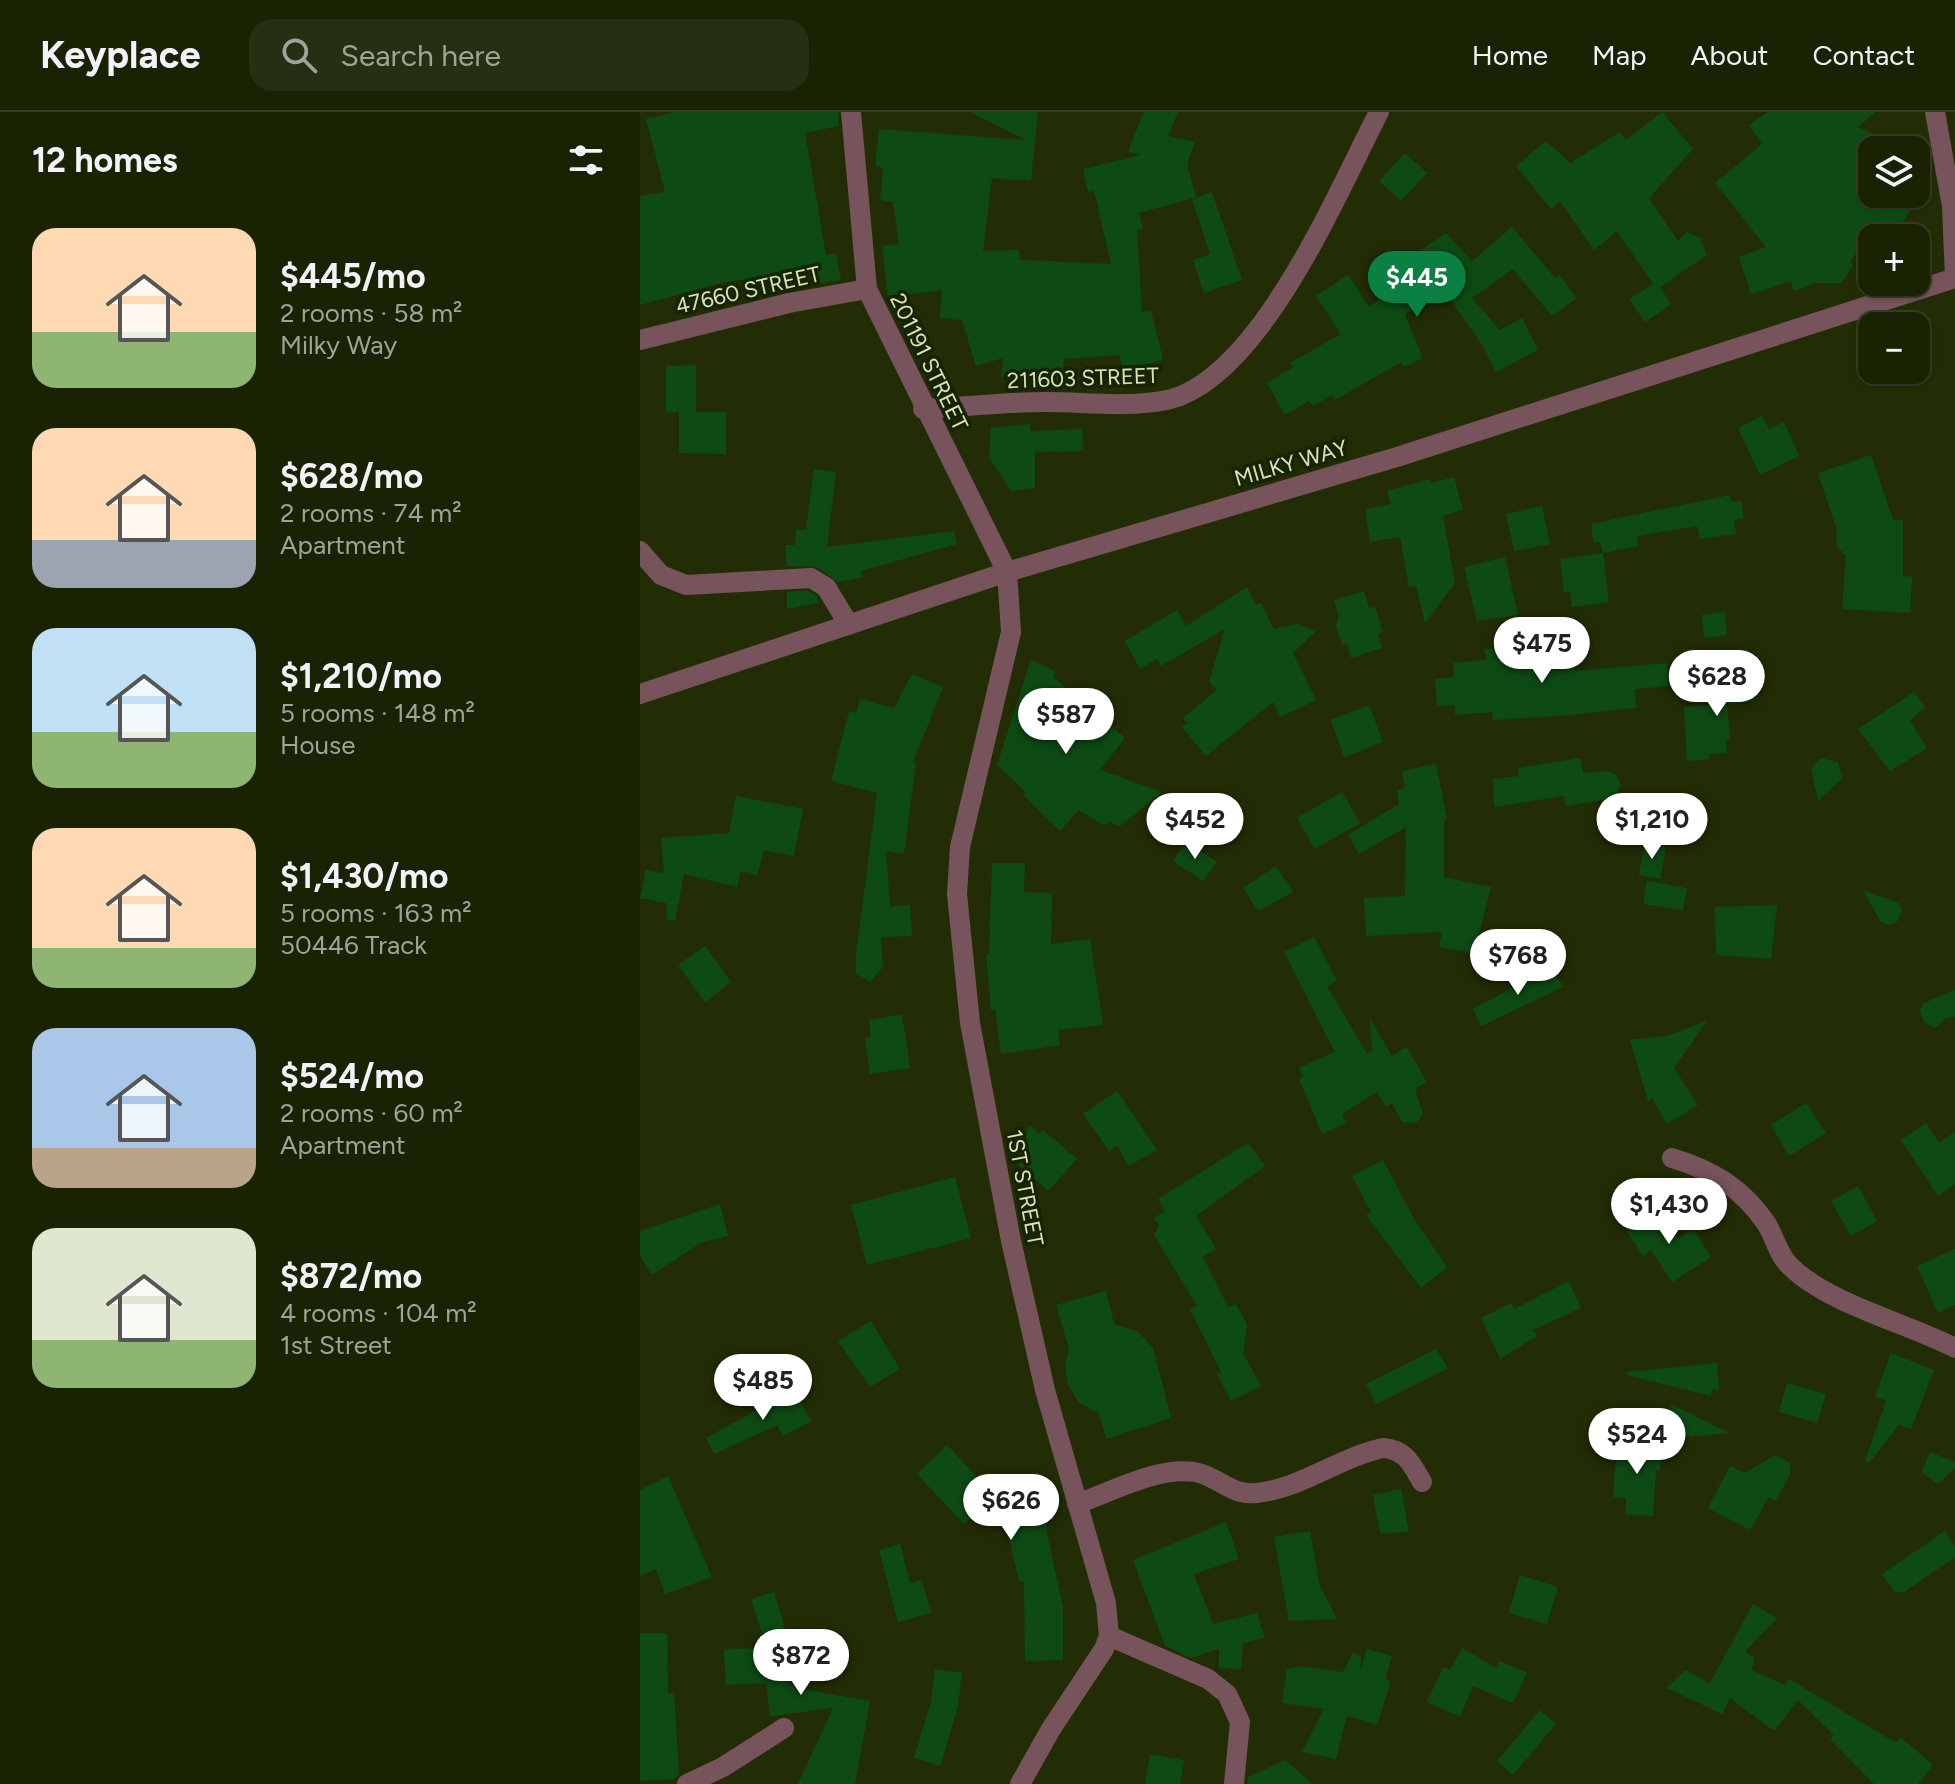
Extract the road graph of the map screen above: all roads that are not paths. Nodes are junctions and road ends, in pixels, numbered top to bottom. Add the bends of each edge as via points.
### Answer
1 (851, 112) edge
2 (1379, 112) edge
3 (1935, 112) edge
4 (1955, 278) edge
5 (867, 289) junction
6 (640, 340) edge
7 (923, 409) junction
8 (640, 551) edge
9 (1007, 572) junction
10 (849, 625) junction
11 (640, 694) edge
12 (1672, 1158) dead end
13 (1955, 1348) edge
14 (1422, 1482) dead end
15 (1077, 1504) junction
16 (1109, 1636) junction
17 (784, 1728) dead end
18 (687, 1784) edge
19 (1020, 1784) edge
20 (1234, 1784) edge

1 - 5 street, 201191 STREET
2 - 7 street, 211603 STREET via 1304,259 1267,317 1204,384 1166,400 1126,404 1043,402
3 - 4 street via 1952,206
4 - 9 street, MILKY WAY via 1397,457
5 - 6 street, 47660 STREET
5 - 7 street, 201191 STREET
7 - 9 street, 201191 STREET
8 - 10 street via 661,575 686,585 811,578 826,587
9 - 10 street, MILKY WAY
9 - 15 street, 1ST STREET via 1011,632 960,847 957,894 970,1023 990,1140 1026,1314
10 - 11 street, MILKY WAY
12 - 13 street via 1720,1176 1749,1202 1789,1266 1855,1305
14 - 15 street via 1409,1458 1398,1449 1383,1448 1258,1493 1239,1494 1190,1471 1150,1478
15 - 16 street, 1ST STREET via 1106,1603
16 - 19 street
16 - 20 street via 1208,1679 1227,1694 1240,1722
17 - 18 street

